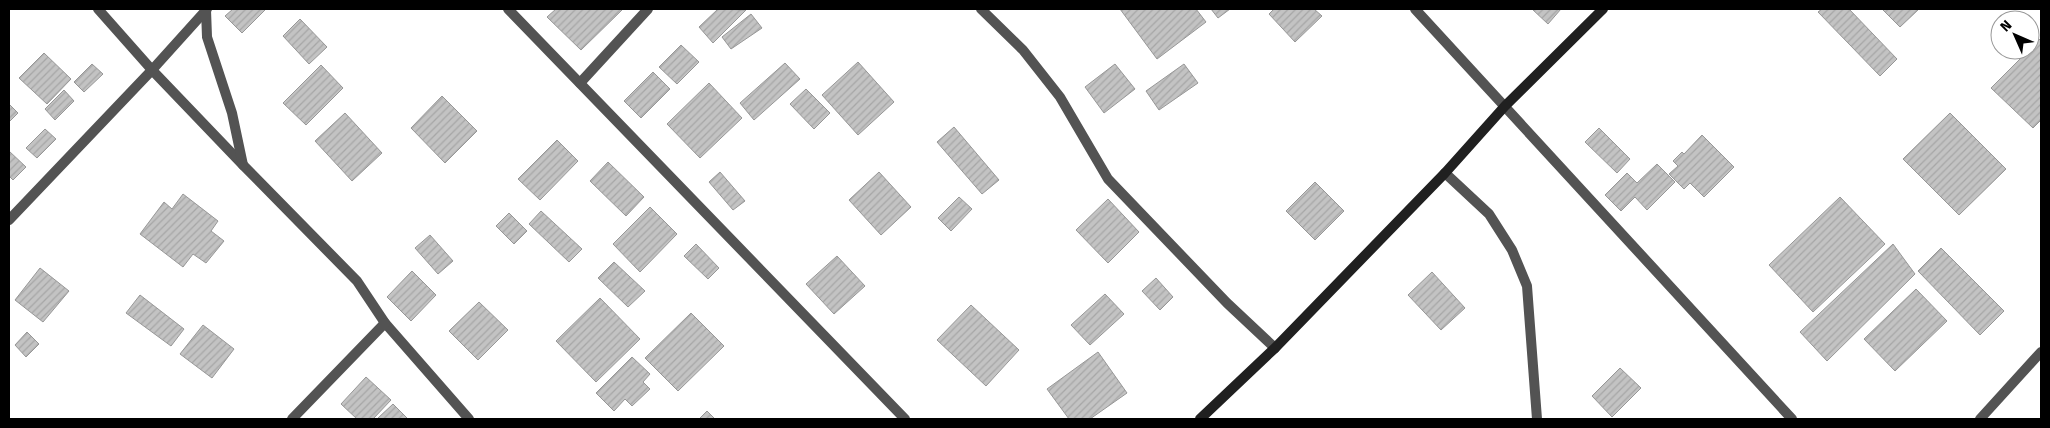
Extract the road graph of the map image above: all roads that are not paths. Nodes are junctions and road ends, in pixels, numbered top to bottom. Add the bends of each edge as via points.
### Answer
1 (98, 9) edge
2 (207, 9) edge
3 (508, 9) edge
4 (648, 9) edge
5 (981, 9) edge
6 (1415, 9) edge
7 (1604, 9) edge
8 (152, 70) junction
9 (580, 83) junction
10 (1506, 106) junction
11 (243, 165) junction
12 (1445, 173) junction
13 (9, 220) edge
14 (385, 323) junction
15 (1276, 348) junction
16 (2041, 352) edge
17 (292, 419) edge
18 (469, 419) edge
19 (905, 419) edge
20 (1200, 419) edge
21 (1537, 419) edge
22 (1792, 419) edge
23 (1980, 419) edge

1 - 8 street
2 - 8 street
2 - 11 street via 207,37 232,113
3 - 9 street
4 - 9 street
5 - 15 street via 1022,50 1060,97 1108,179 1227,303
6 - 10 street
7 - 10 main road
8 - 11 street
8 - 13 street
9 - 19 street
10 - 12 main road
10 - 22 street
11 - 14 street via 357,281
12 - 15 main road
12 - 21 street via 1489,214 1512,250 1527,286
14 - 17 street
14 - 18 street
15 - 20 main road
16 - 23 street

